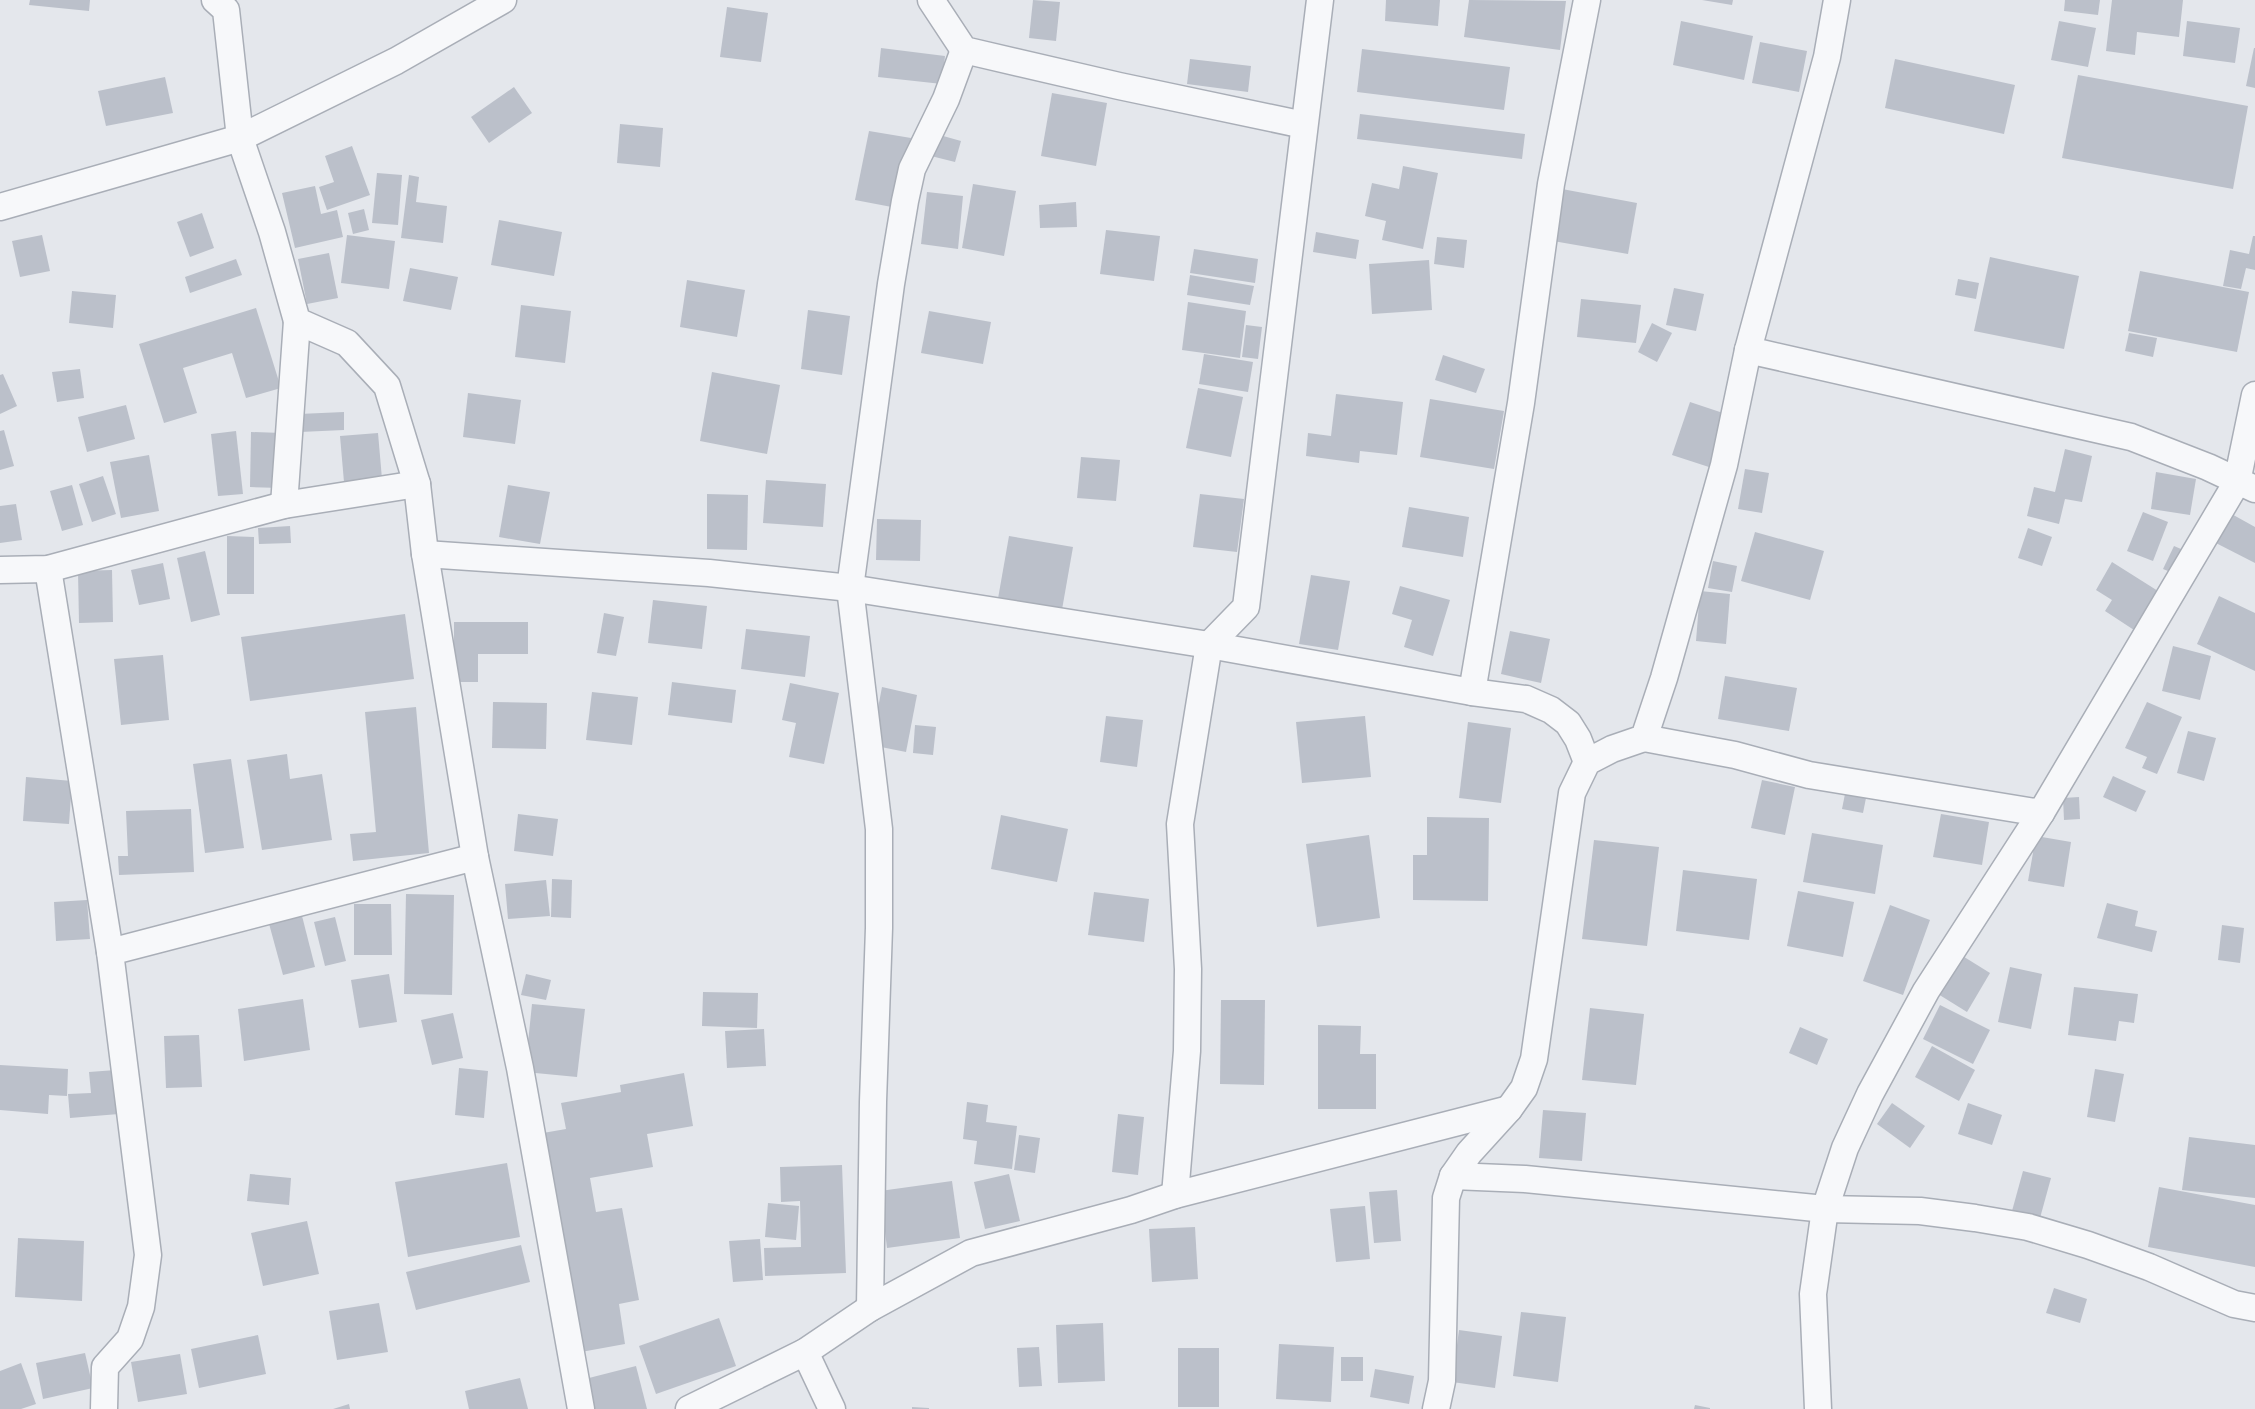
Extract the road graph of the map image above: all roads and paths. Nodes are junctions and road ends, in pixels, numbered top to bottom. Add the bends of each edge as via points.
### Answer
1 (504, 0) edge
2 (931, 0) edge
3 (1320, 0) edge
4 (1587, 0) edge
5 (1837, 0) edge
6 (225, 3) edge
7 (964, 50) junction
8 (1304, 125) junction
9 (240, 138) junction
10 (0, 207) edge
11 (297, 321) junction
12 (1748, 350) junction
13 (2255, 395) edge
14 (417, 484) junction
15 (2246, 486) edge
16 (284, 505) junction
17 (425, 554) junction
18 (48, 569) junction
19 (0, 570) edge
20 (850, 588) junction
21 (1209, 645) junction
22 (1472, 692) junction
23 (1644, 738) junction
24 (1587, 762) junction
25 (2041, 812) junction
26 (476, 857) junction
27 (110, 952) junction
28 (1508, 1109) junction
29 (1453, 1176) junction
30 (1175, 1195) junction
31 (1825, 1209) junction
32 (870, 1308) junction
33 (2255, 1308) edge
34 (805, 1352) junction
35 (104, 1409) edge
36 (581, 1409) edge
37 (689, 1409) edge
38 (832, 1409) edge
39 (1436, 1409) edge
40 (1818, 1409) edge

1 - 9 street via 396,61
2 - 7 street
3 - 8 street
4 - 22 street via 1552,184 1521,403
5 - 12 street via 1827,57
6 - 9 street
7 - 8 street
7 - 20 street via 946,99 912,169 905,202
8 - 21 street via 1246,607
9 - 10 street
9 - 11 street via 272,232
11 - 14 street via 347,343 387,386
11 - 16 street
12 - 15 street via 2131,437 2208,467
12 - 23 street via 1724,466
13 - 15 street
14 - 16 street
14 - 17 street
15 - 25 street
16 - 18 street
17 - 20 street via 709,573
17 - 26 street
18 - 19 street
18 - 27 street
20 - 21 street
20 - 32 street via 879,829
21 - 22 street
21 - 30 street via 1180,824 1188,1014
22 - 24 street via 1526,699 1550,710 1568,723
23 - 24 street
23 - 25 street via 1735,755 1809,775
24 - 28 street via 1572,793 1534,1059 1524,1088
25 - 31 street via 1921,1000 1845,1148
26 - 27 street
26 - 36 street via 520,1068
27 - 35 street via 148,1255 142,1307 130,1339 105,1366
28 - 29 street via 1469,1152
28 - 30 street
29 - 31 street via 1524,1179
29 - 39 street via 1446,1198 1442,1381
30 - 32 street via 971,1253
31 - 33 street via 1920,1211 2028,1228 2088,1245 2234,1304
31 - 40 street via 1813,1294
32 - 34 street
34 - 37 street
34 - 38 street

